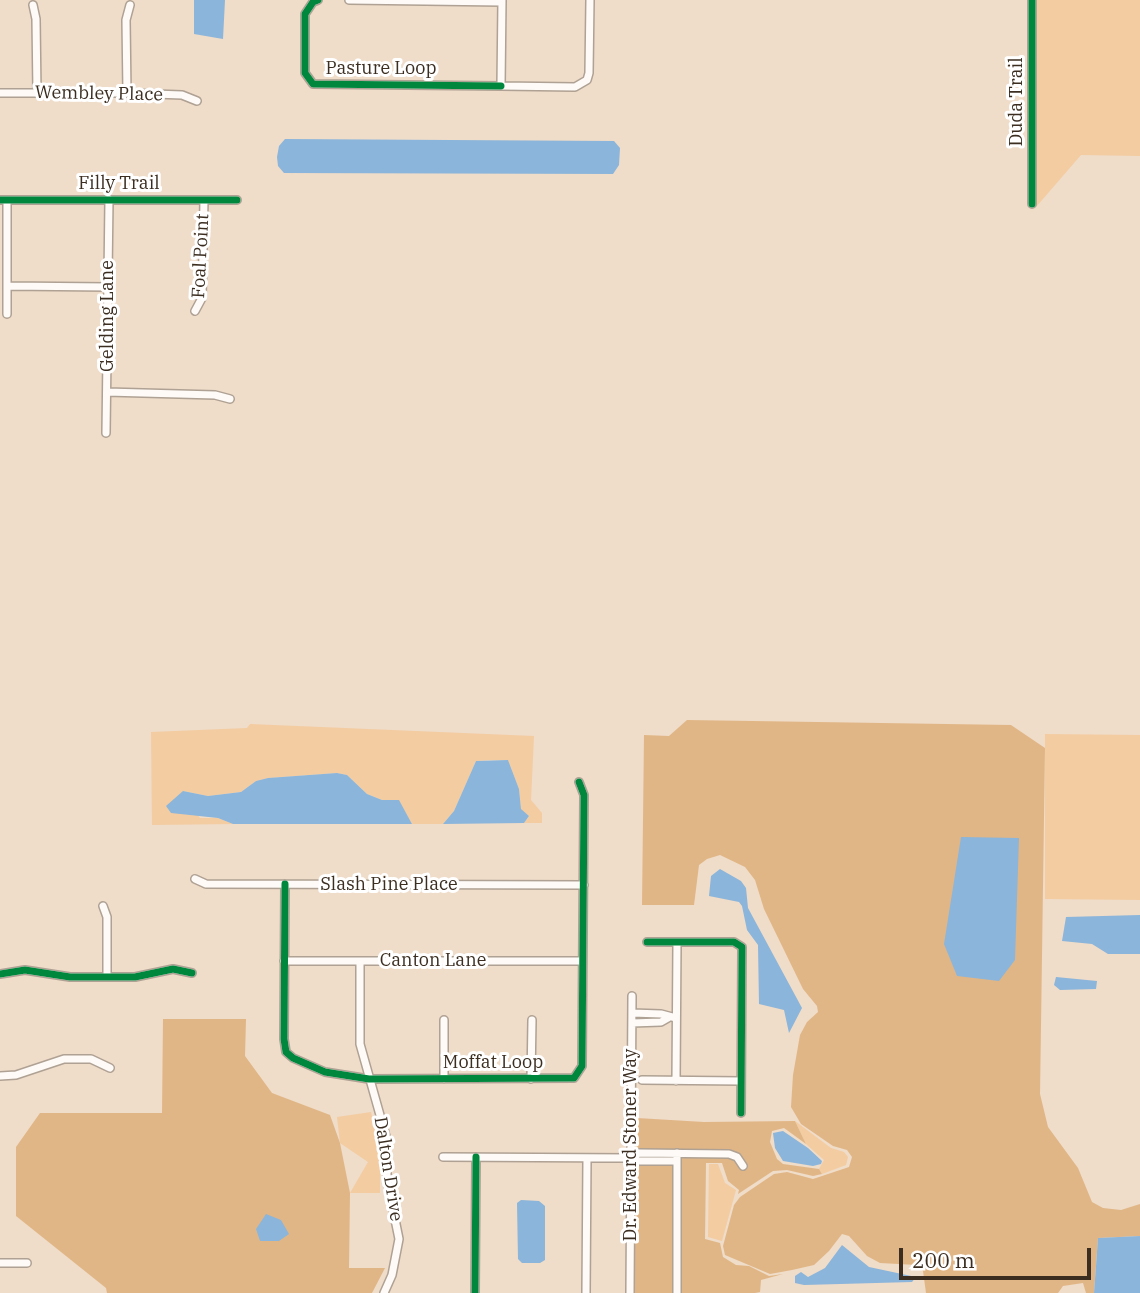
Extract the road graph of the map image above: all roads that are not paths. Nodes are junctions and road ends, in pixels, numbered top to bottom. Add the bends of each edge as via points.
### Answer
1 (318, 0) edge
2 (349, 0) edge
3 (590, 0) edge
4 (1032, 0) edge
5 (502, 1) edge
6 (33, 5) dead end
7 (130, 5) dead end
8 (501, 86) junction
9 (0, 93) edge
10 (37, 93) junction
11 (127, 93) junction
12 (197, 101) dead end
13 (109, 199) junction
14 (4, 200) edge
15 (204, 200) junction
16 (237, 200) dead end
17 (1032, 204) dead end
18 (7, 286) junction
19 (108, 287) junction
20 (195, 311) dead end
21 (7, 314) dead end
22 (107, 392) junction
23 (230, 399) dead end
24 (106, 433) dead end
25 (579, 782) dead end
26 (195, 879) dead end
27 (285, 884) junction
28 (584, 885) junction
29 (103, 906) dead end
30 (647, 942) dead end
31 (677, 942) junction
32 (284, 961) junction
33 (360, 961) junction
34 (582, 961) junction
35 (192, 973) dead end
36 (0, 974) edge
37 (107, 977) junction
38 (632, 996) dead end
39 (632, 1013) junction
40 (653, 1014) junction
41 (672, 1018) junction
42 (444, 1020) dead end
43 (532, 1020) dead end
44 (632, 1023) junction
45 (653, 1023) junction
46 (110, 1068) dead end
47 (0, 1076) edge
48 (369, 1079) junction
49 (444, 1079) junction
50 (531, 1079) junction
51 (642, 1080) dead end
52 (676, 1081) junction
53 (741, 1082) junction
54 (741, 1113) dead end
55 (443, 1157) dead end
56 (476, 1157) junction
57 (677, 1157) junction
58 (587, 1158) junction
59 (631, 1158) junction
60 (743, 1166) dead end
61 (0, 1263) edge
62 (27, 1264) dead end
63 (384, 1293) edge
64 (475, 1293) edge
65 (586, 1293) edge
66 (630, 1293) edge
67 (677, 1293) edge

1 - 8 street, Pasture Loop via 305,14 305,74 313,84
2 - 5 street
3 - 8 street via 587,80 575,87
4 - 17 street, Duda Trail
5 - 8 street
6 - 10 street
7 - 11 street
9 - 10 street, Wembley Place
10 - 11 street, Wembley Place
11 - 12 street, Wembley Place via 183,95
13 - 14 street, Filly Trail
13 - 15 street, Filly Trail
13 - 19 street, Gelding Lane
14 - 18 street
15 - 16 street, Filly Trail
15 - 20 street, Foal Point via 202,298
18 - 19 street
18 - 21 street
19 - 22 street, Gelding Lane
22 - 23 street
22 - 24 street, Gelding Lane
25 - 28 street, Moffat Loop via 584,795
26 - 27 street, Slash Pine Place via 206,884
27 - 28 street, Slash Pine Place
27 - 32 street, Moffat Loop
28 - 34 street, Moffat Loop
29 - 37 street
30 - 31 street
31 - 41 street
31 - 53 street via 734,942 742,947
32 - 33 street, Canton Lane
32 - 48 street, Moffat Loop via 286,1052 325,1072
33 - 34 street, Canton Lane
33 - 48 street, Dalton Drive via 360,1044
34 - 50 street, Moffat Loop via 580,1072 568,1079
35 - 37 street via 173,969
36 - 37 street via 25,970
38 - 39 street, Dr. Edward Stoner Way
39 - 40 street
39 - 44 street, Dr. Edward Stoner Way
40 - 41 street
40 - 45 street
41 - 45 street
41 - 52 street
42 - 49 street
43 - 50 street
44 - 45 street
44 - 59 street, Dr. Edward Stoner Way
46 - 47 street via 92,1059 64,1059
48 - 49 street, Moffat Loop
48 - 63 street, Dalton Drive via 387,1140 387,1180 399,1239
49 - 50 street, Moffat Loop
51 - 52 street
52 - 53 street
53 - 54 street
55 - 56 street
56 - 58 street
56 - 64 street
57 - 59 street
57 - 60 street via 729,1154
57 - 67 street
58 - 59 street
58 - 65 street
59 - 66 street, Dr. Edward Stoner Way
61 - 62 street

